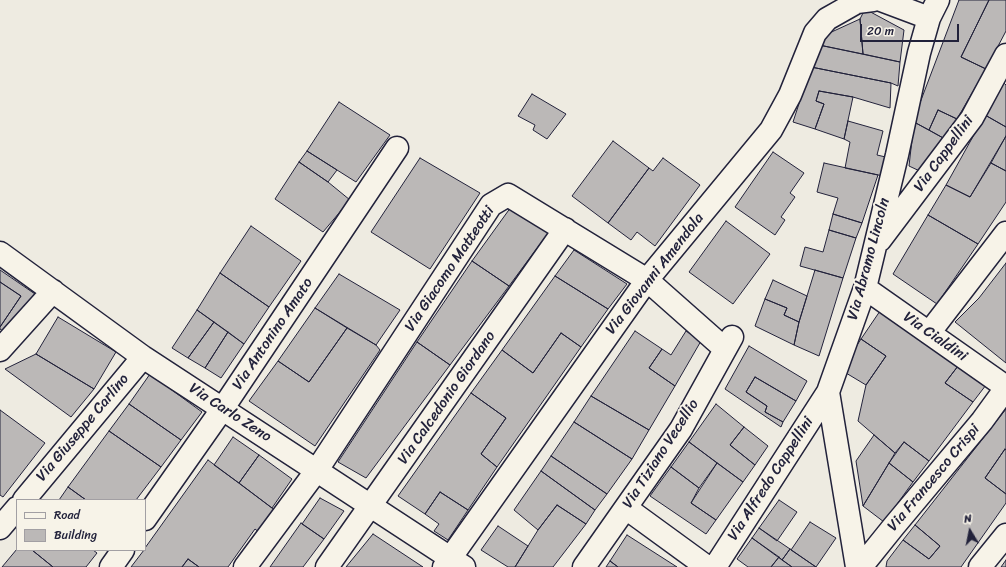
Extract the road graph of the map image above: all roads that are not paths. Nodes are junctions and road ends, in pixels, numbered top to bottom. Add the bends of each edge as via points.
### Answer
1 (874, 0) edge
2 (881, 0) edge
3 (933, 9) edge
4 (1006, 55) edge
5 (397, 148) dead end
6 (565, 229) junction
7 (1006, 233) edge
8 (874, 247) junction
9 (0, 252) edge
10 (647, 280) junction
11 (865, 288) junction
12 (53, 291) junction
13 (929, 333) junction
14 (729, 343) joint
15 (0, 350) edge
16 (142, 357) junction
17 (1006, 388) edge
18 (828, 392) junction
19 (223, 408) junction
20 (317, 470) junction
21 (25, 499) edge
22 (372, 506) junction
23 (626, 508) junction
24 (16, 509) edge
25 (146, 518) edge
26 (0, 528) edge
27 (1006, 535) edge
28 (122, 551) edge
29 (453, 564) edge
30 (111, 567) edge
31 (245, 567) edge
32 (327, 567) edge
33 (584, 567) edge
34 (707, 567) edge
35 (715, 567) edge
36 (857, 567) edge
37 (861, 567) edge
38 (980, 567) edge

1 - 10 street, Via Giovanni Amendola via 857,2 827,19 815,33 790,95 771,130
2 - 3 street
3 - 8 street, Via Abramo Lincoln via 919,53
4 - 8 street, Via Cappellini via 972,118
5 - 19 street, Via Antonino Amato
6 - 10 street, Via Giacomo Matteotti
6 - 20 street, Via Giacomo Matteotti via 508,195 490,205
6 - 22 street, Via Calcedonio Giordano
7 - 13 street
8 - 11 street, Via Abramo Lincoln
9 - 12 street, Via Carlo Zeno
10 - 14 street, Via Giacomo Matteotti
10 - 29 street, Via Giovanni Amendola
11 - 13 street, Via Cialdini
11 - 18 street, Via Abramo Lincoln
12 - 15 street
12 - 16 street, Via Carlo Zeno
13 - 17 street, Via Cialdini
14 - 23 street, Via Tiziano Vecellio via 681,429
16 - 19 street, Via Carlo Zeno
16 - 21 street, Via Giuseppe Carlino
17 - 37 street, Via Francesco Crispi via 982,421
18 - 35 street, Via Alfredo Cappellini
18 - 36 street, Via Abramo Lincoln
19 - 20 street, Via Carlo Zeno
19 - 25 street, Via Antonino Amato
20 - 22 street, Via Carlo Zeno
20 - 31 street, Via Giacomo Matteotti
22 - 29 street, Via Carlo Zeno
22 - 32 street, Via Calcedonio Giordano
23 - 33 street, Via Tiziano Vecellio
23 - 34 street
24 - 26 street
27 - 38 street
28 - 30 street

